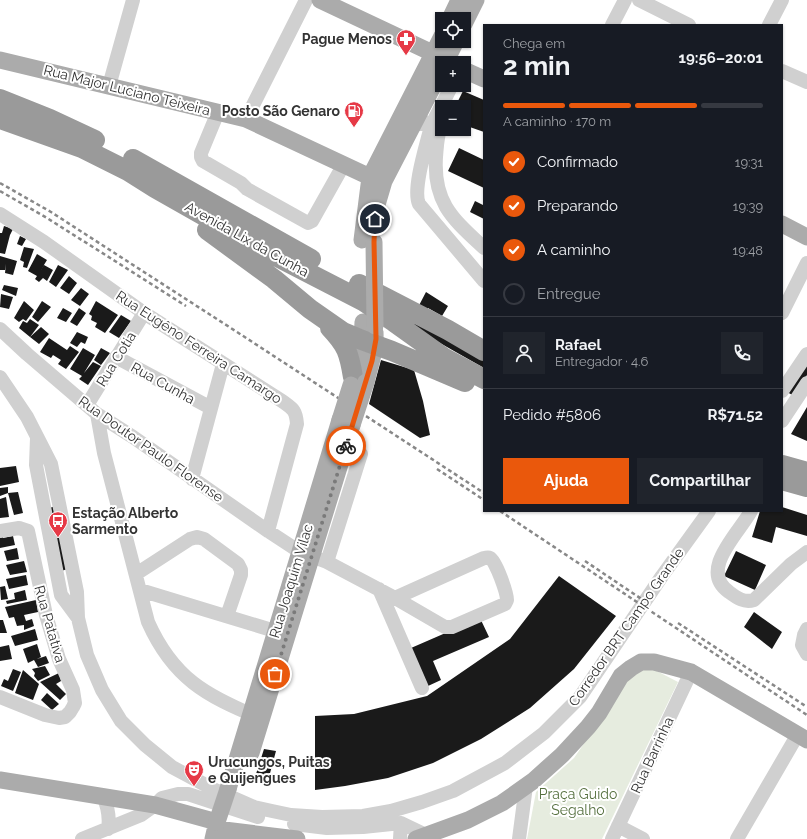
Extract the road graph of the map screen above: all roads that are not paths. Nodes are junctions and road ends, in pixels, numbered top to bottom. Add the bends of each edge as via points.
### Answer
1 (133, 0) edge
2 (306, 0) edge
3 (320, 0) edge
4 (459, 0) edge
5 (476, 0) edge
6 (625, 0) edge
7 (639, 0) edge
8 (782, 0) edge
9 (453, 12) edge
10 (470, 12) edge
11 (613, 24) edge
12 (687, 24) edge
13 (770, 24) edge
14 (435, 58) edge
15 (0, 60) edge
16 (783, 71) edge
17 (471, 74) edge
18 (483, 79) edge
19 (807, 82) edge
20 (109, 86) junction
21 (435, 90) edge
22 (435, 92) edge
23 (0, 99) edge
24 (424, 105) junction
25 (218, 112) junction
26 (0, 119) edge
27 (246, 119) junction
28 (435, 122) edge
29 (435, 124) edge
30 (412, 126) junction
31 (435, 130) edge
32 (437, 136) edge
33 (344, 164) junction
34 (377, 179) junction
35 (173, 198) junction
36 (0, 214) edge
37 (783, 225) edge
38 (807, 237) edge
39 (483, 247) edge
40 (807, 263) edge
41 (483, 280) edge
42 (310, 309) junction
43 (783, 312) edge
44 (144, 313) junction
45 (0, 329) edge
46 (369, 333) junction
47 (483, 350) edge
48 (807, 354) edge
49 (116, 357) junction
50 (224, 364) junction
51 (0, 378) edge
52 (483, 378) edge
53 (357, 382) junction
54 (807, 383) edge
55 (483, 390) edge
56 (783, 390) edge
57 (211, 408) junction
58 (92, 409) junction
59 (783, 419) edge
60 (133, 437) junction
61 (104, 453) junction
62 (361, 454) dead end
63 (783, 465) edge
64 (807, 472) edge
65 (192, 478) junction
66 (783, 480) edge
67 (807, 487) edge
68 (708, 512) edge
69 (750, 512) edge
70 (0, 530) edge
71 (268, 532) junction
72 (807, 552) edge
73 (313, 556) junction
74 (136, 574) junction
75 (379, 589) junction
76 (140, 590) junction
77 (395, 598) junction
78 (227, 616) junction
79 (807, 629) edge
80 (275, 631) junction
81 (807, 654) edge
82 (691, 672) junction
83 (422, 688) dead end
84 (0, 698) edge
85 (256, 716) junction
86 (803, 737) edge
87 (0, 780) edge
88 (526, 786) junction
89 (103, 796) junction
90 (155, 806) junction
91 (401, 823) junction
92 (618, 826) junction
93 (108, 829) junction
94 (222, 830) edge
95 (423, 838) edge
96 (82, 839) edge
97 (297, 839) edge
98 (400, 839) edge
99 (519, 839) edge
100 (612, 839) edge
101 (643, 839) edge
102 (736, 839) edge

1 - 20 street
2 - 27 street
3 - 14 main road
4 - 9 main road
5 - 10 main road
6 - 11 street
7 - 12 street
8 - 13 street
15 - 20 main road, Rua Major Luciano Teixeira
16 - 19 street
17 - 18 main road
20 - 25 main road, Rua Major Luciano Teixeira
21 - 24 main road
22 - 34 main road
23 - 47 highway, Avenida Lix da Cunha via 119,151 288,247
24 - 28 street
24 - 30 main road
25 - 27 main road, Rua Major Luciano Teixeira
25 - 33 street via 201,153 203,161 308,223 312,221
26 - 35 highway, Avenida Lix da Cunha via 82,148 128,170
27 - 33 main road, Rua Major Luciano Teixeira
29 - 30 street via 425,122
30 - 34 main road
31 - 41 street via 419,180 417,200
32 - 39 street via 435,162 440,196 453,217
33 - 34 main road, Rua Major Luciano Teixeira
34 - 46 main road, Rua Joaquim Vilac via 368,241
35 - 42 highway via 204,227
35 - 52 highway, Avenida Lix da Cunha via 363,302 443,356
36 - 44 street, Rua Eugêno Ferreira Camargo
37 - 38 main road
40 - 43 street
42 - 46 highway via 343,332
42 - 53 highway via 342,342
44 - 49 street, Rua Cotia
44 - 50 street, Rua Eugêno Ferreira Camargo
45 - 58 street, Rua Doutor Paulo Florense
46 - 53 main road, Rua Joaquim Vilac via 372,361
46 - 55 highway via 392,351
48 - 56 street
49 - 57 street, Rua Cunha
49 - 58 street, Rua Cotia
50 - 57 street
50 - 71 street, Rua Eugêno Ferreira Camargo via 282,400 296,413 297,424
51 - 68 street, Corredor BRT Campo Grande via 27,417 37,437 36,465 60,595 78,618 87,655 102,690 122,721 145,745 172,767 254,807 291,815 363,816 391,811 453,790 505,763 544,734 580,697
53 - 73 main road, Rua Joaquim Vilac, bridge
54 - 59 street
57 - 65 street
58 - 60 street, Rua Doutor Paulo Florense
58 - 61 street
60 - 61 street via 114,436 108,441
60 - 65 street, Rua Doutor Paulo Florense
61 - 74 street
62 - 73 street
63 - 64 highway
65 - 71 street, Rua Doutor Paulo Florense
66 - 67 highway
69 - 72 street via 718,563 718,580 728,592 742,601 754,600
70 - 84 street, Rua Patativa via 19,528 29,532 36,575 53,640 75,697 70,712 59,718
71 - 73 street, Rua Doutor Paulo Florense
73 - 75 street, Rua Doutor Paulo Florense
73 - 80 main road, Rua Joaquim Vilac
73 - 85 main road, Rua Joaquim Vilac
74 - 76 street
74 - 78 street via 190,539 204,539 238,564 241,570
75 - 77 street, Rua Doutor Paulo Florense
75 - 83 street
76 - 78 street
76 - 85 street via 148,622 167,657 201,689
77 - 77 street, Rua Doutor Paulo Florense via 449,628 505,604 507,600 506,591 493,561 488,558
78 - 80 street
79 - 81 street via 802,645
80 - 85 main road, Rua Joaquim Vilac
82 - 86 main road
82 - 88 main road via 654,662 641,662 631,668 621,676 599,713 588,726 562,754
82 - 92 street, Rua Barrinha
85 - 94 main road, Rua Joaquim Vilac, bridge
86 - 102 street
87 - 89 main road
88 - 95 main road via 489,810
88 - 99 street
89 - 90 main road
89 - 93 street via 108,810
90 - 91 street via 162,798 188,794 257,817 327,828
90 - 93 street via 141,816
90 - 94 main road
91 - 95 street
91 - 98 street
92 - 100 street, Rua Barrinha
92 - 101 street
93 - 96 street
94 - 97 main road

